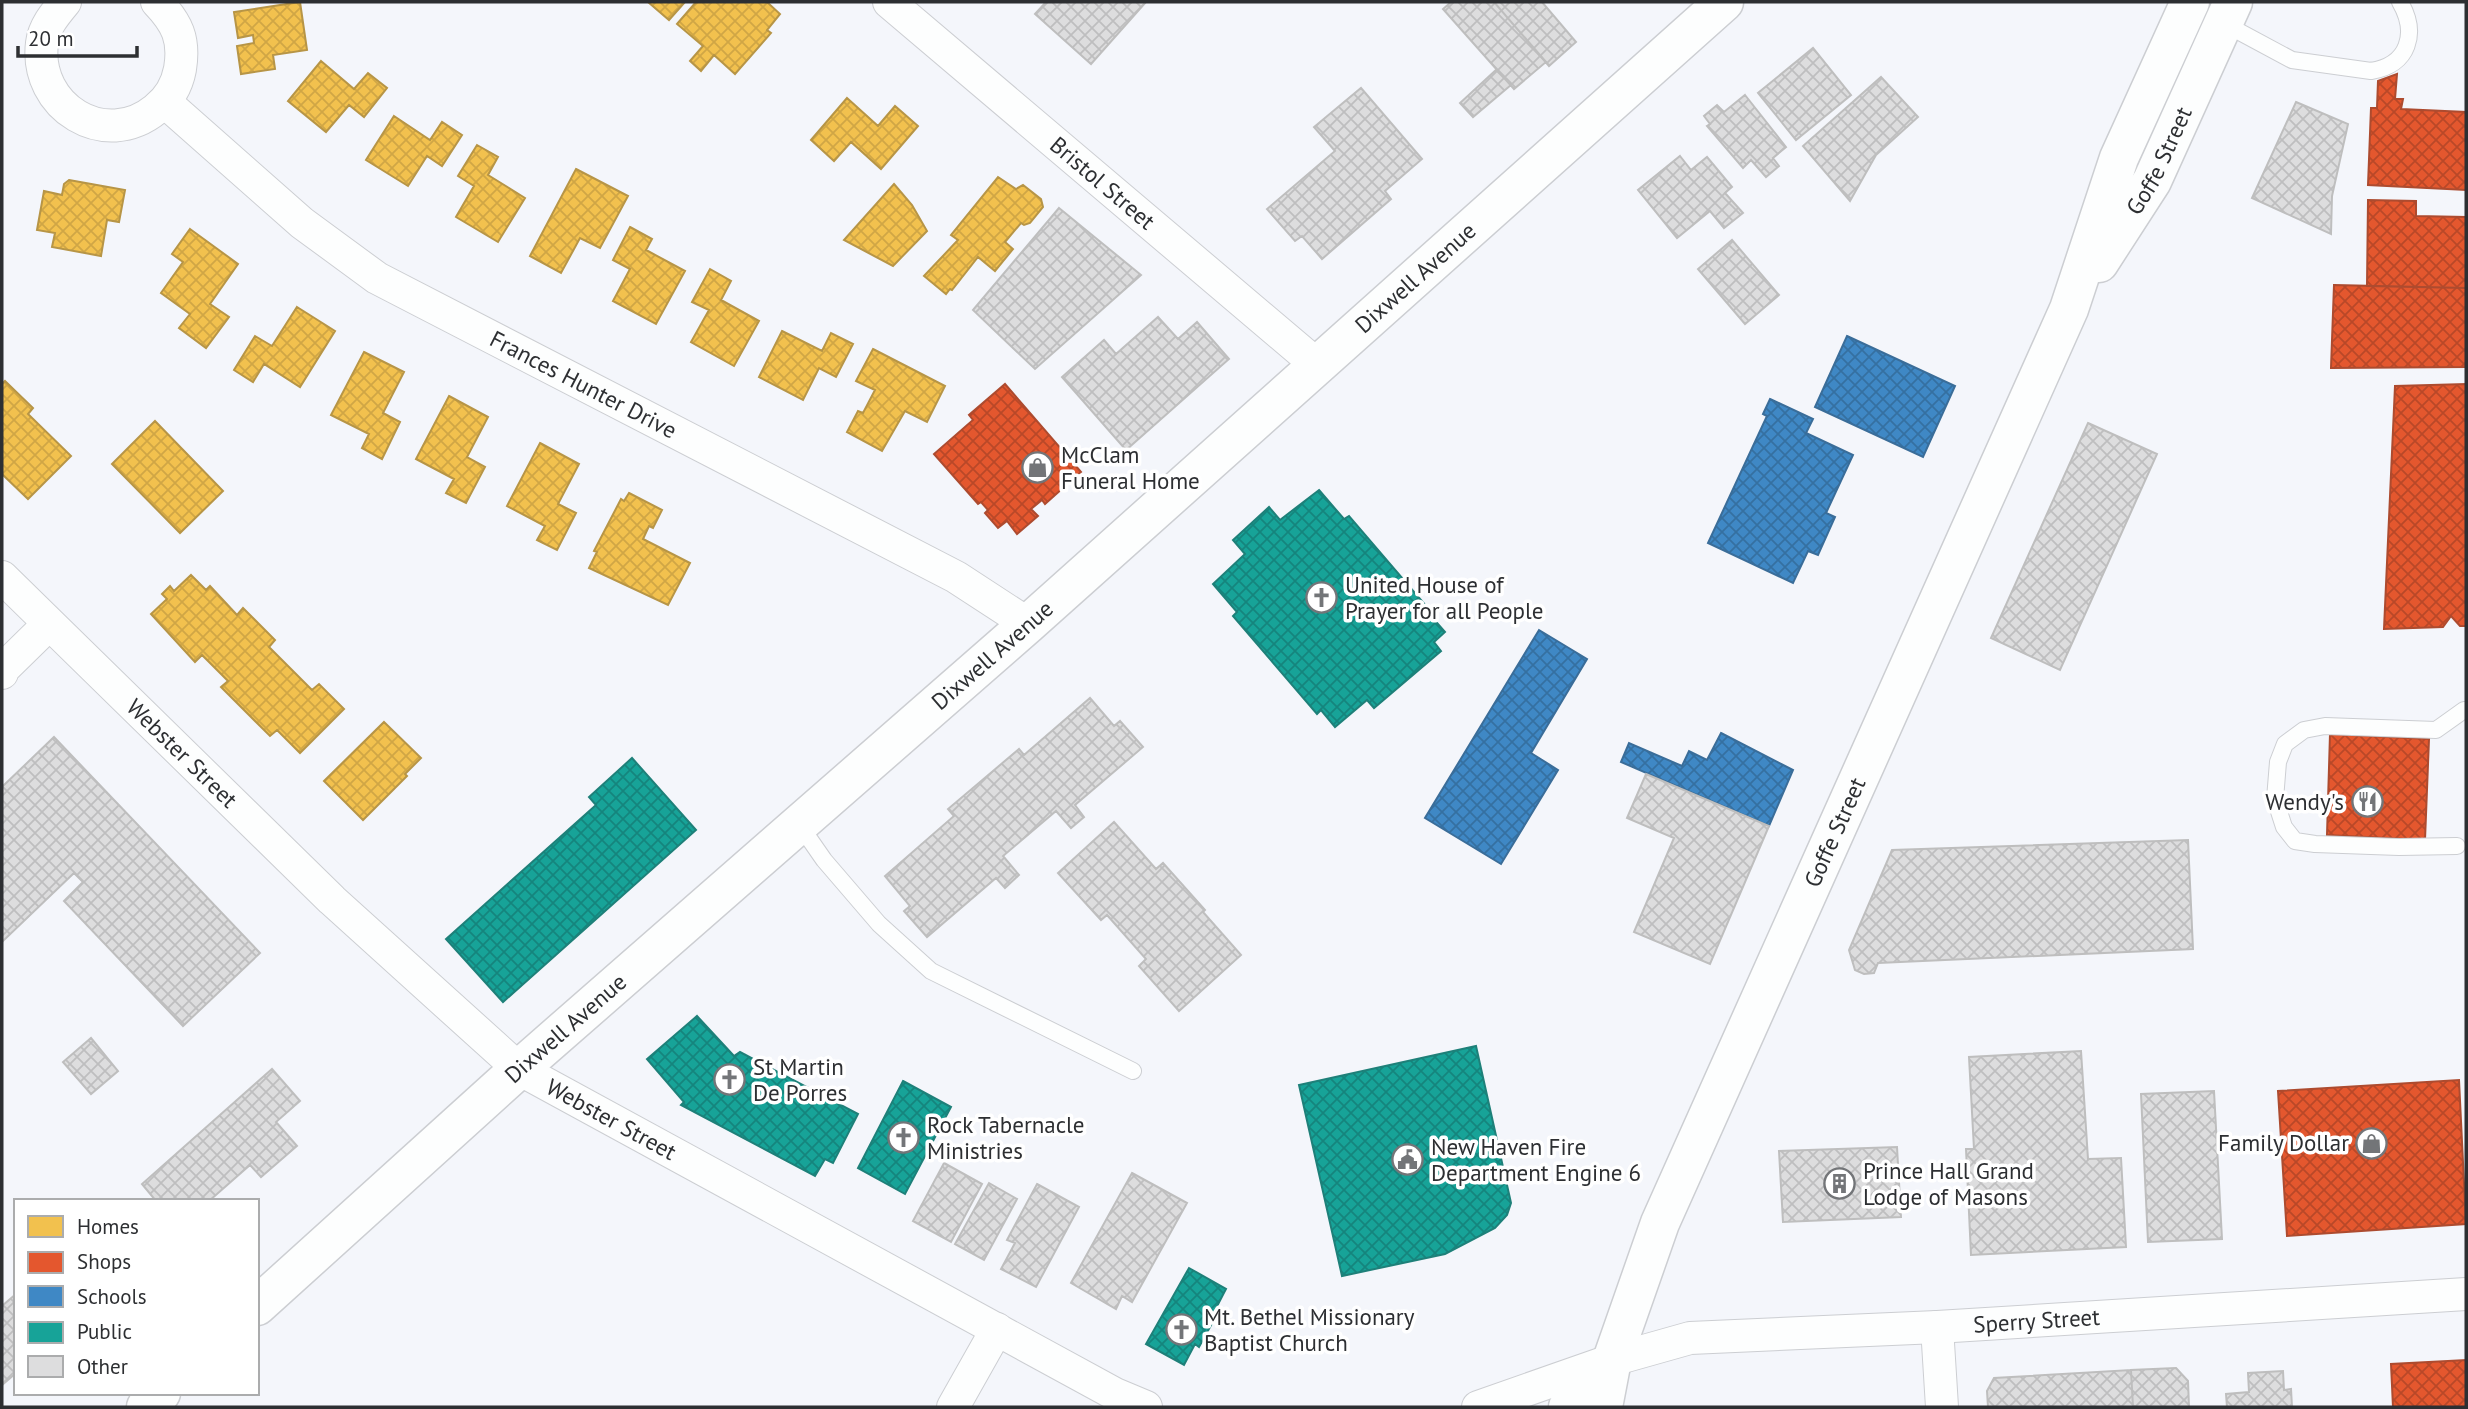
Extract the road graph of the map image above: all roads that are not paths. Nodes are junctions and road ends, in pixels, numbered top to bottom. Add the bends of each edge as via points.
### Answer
1 (65, 2) edge
2 (157, 2) edge
3 (889, 2) edge
4 (1724, 2) edge
5 (2190, 2) edge
6 (2400, 2) edge
7 (2228, 12) edge
8 (165, 102) junction
9 (2069, 309) junction
10 (1316, 364) junction
11 (2, 578) edge
12 (49, 624) junction
13 (1028, 625) junction
14 (2, 670) edge
15 (2464, 710) dead end
16 (799, 824) junction
17 (2457, 846) dead end
18 (519, 1069) junction
19 (1133, 1071) dead end
20 (2466, 1293) edge
21 (259, 1304) edge
22 (1937, 1327) junction
23 (997, 1329) junction
24 (1612, 1360) junction
25 (159, 1395) edge
26 (146, 1407) edge
27 (953, 1407) edge
28 (1146, 1407) edge
29 (1478, 1407) edge
30 (1568, 1407) edge
31 (1603, 1407) edge
32 (1942, 1407) edge

1 - 8 street via 51,18 42,41 49,89 65,108 97,125 122,125 146,117
2 - 8 street via 179,32 182,56 178,80
3 - 10 street, Bristol Street
4 - 10 main road, Dixwell Avenue
5 - 9 main road, Goffe Street via 2119,158
6 - 7 lane via 2410,36 2405,53 2393,64 2371,71 2292,60
7 - 9 main road, Goffe Street via 2152,181
8 - 13 street, Frances Hunter Drive via 302,223 377,278 956,577
9 - 24 main road, Goffe Street via 1660,1223
10 - 13 main road, Dixwell Avenue
11 - 12 street, Webster Street
12 - 14 street
12 - 18 street, Webster Street via 332,900
13 - 16 main road, Dixwell Avenue
15 - 17 lane via 2436,730 2325,726 2304,730 2285,744 2278,762 2275,799 2284,827 2295,841
16 - 18 main road, Dixwell Avenue
16 - 19 lane via 879,925 931,971
18 - 21 main road, Dixwell Avenue
18 - 23 street, Webster Street
20 - 22 street, Sperry Street
22 - 24 street, Sperry Street via 1690,1338
22 - 32 street
23 - 27 street
23 - 28 street, Webster Street
24 - 29 street
24 - 30 main road, Goffe Street
24 - 31 main road, Goffe Street
25 - 26 main road

